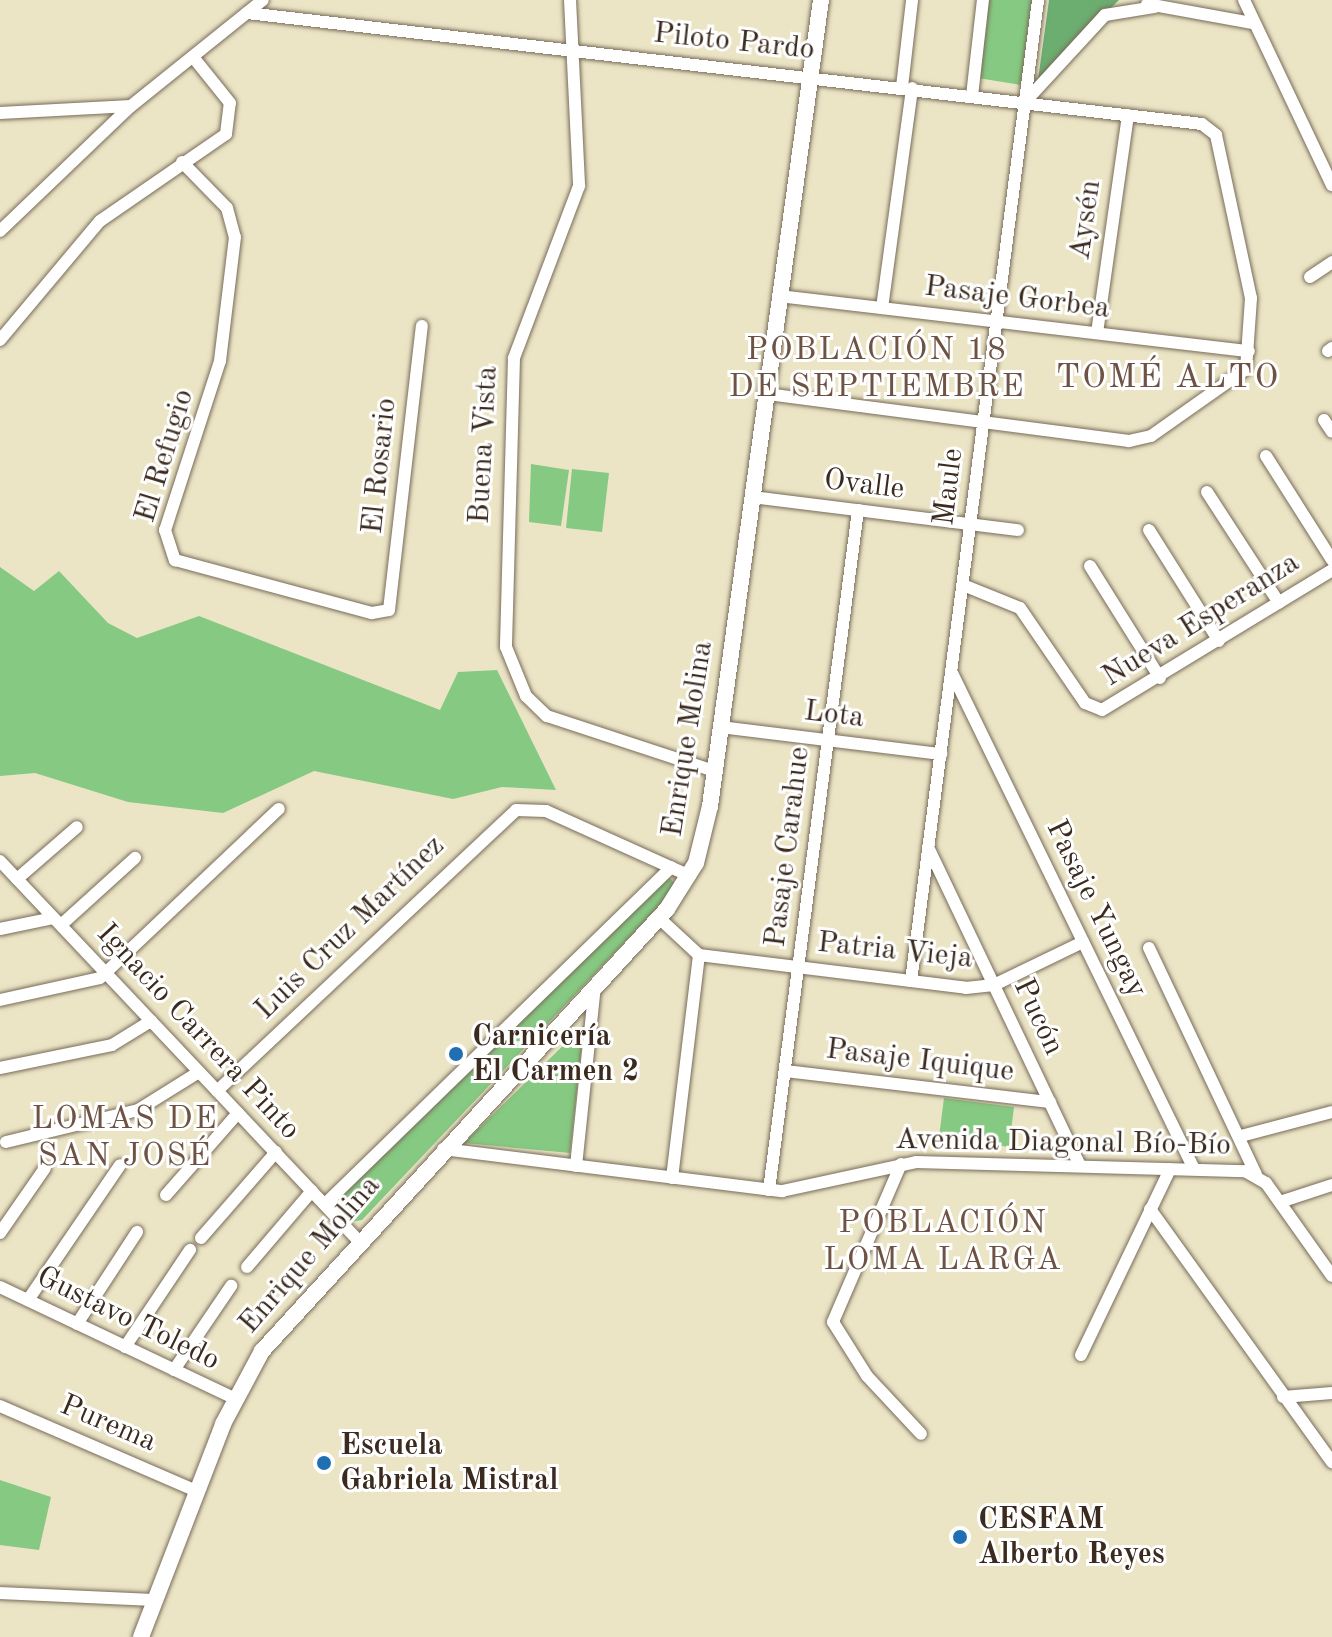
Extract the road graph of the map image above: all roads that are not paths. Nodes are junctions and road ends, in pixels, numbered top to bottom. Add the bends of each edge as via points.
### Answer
1 (263, 0) edge
2 (570, 0) edge
3 (821, 0) edge
4 (912, 0) edge
5 (983, 0) edge
6 (1038, 0) edge
7 (1137, 0) edge
8 (1244, 0) edge
9 (1155, 7) junction
10 (247, 13) junction
11 (1252, 23) junction
12 (575, 50) junction
13 (193, 57) junction
14 (809, 76) junction
15 (907, 88) junction
16 (972, 96) junction
17 (1025, 102) junction
18 (131, 106) junction
19 (0, 113) edge
20 (1128, 115) junction
21 (182, 162) junction
22 (1332, 185) edge
23 (0, 231) edge
24 (1332, 262) edge
25 (1310, 277) dead end
26 (779, 296) junction
27 (882, 308) junction
28 (997, 321) junction
29 (422, 326) dead end
30 (1097, 333) junction
31 (0, 340) edge
32 (1249, 351) junction
33 (766, 394) junction
34 (1324, 420) dead end
35 (984, 422) junction
36 (1332, 432) edge
37 (1266, 456) dead end
38 (1207, 492) dead end
39 (752, 497) junction
40 (858, 510) junction
41 (970, 524) junction
42 (1018, 530) dead end
43 (1149, 530) dead end
44 (1332, 560) edge
45 (1090, 566) dead end
46 (1332, 570) edge
47 (963, 585) junction
48 (1279, 603) junction
49 (389, 610) joint
50 (1219, 641) junction
51 (951, 671) junction
52 (1160, 678) junction
53 (720, 727) junction
54 (828, 740) junction
55 (941, 754) junction
56 (714, 771) junction
57 (279, 809) dead end
58 (77, 827) dead end
59 (928, 847) junction
60 (135, 858) dead end
61 (1, 863) edge
62 (671, 867) junction
63 (690, 876) junction
64 (17, 879) junction
65 (659, 918) junction
66 (57, 922) junction
67 (0, 929) edge
68 (1083, 942) junction
69 (1149, 948) dead end
70 (699, 955) junction
71 (798, 967) junction
72 (106, 973) junction
73 (911, 981) junction
74 (994, 985) junction
75 (595, 986) junction
76 (0, 1000) edge
77 (151, 1021) junction
78 (0, 1068) edge
79 (785, 1071) junction
80 (199, 1072) junction
81 (217, 1091) junction
82 (1050, 1102) junction
83 (1332, 1112) edge
84 (238, 1113) junction
85 (1241, 1136) junction
86 (6, 1142) dead end
87 (443, 1149) junction
88 (276, 1152) junction
89 (901, 1164) junction
90 (120, 1165) dead end
91 (576, 1166) junction
92 (1080, 1166) junction
93 (45, 1168) dead end
94 (1170, 1169) junction
95 (1194, 1169) junction
96 (1256, 1174) junction
97 (672, 1178) junction
98 (1332, 1185) edge
99 (769, 1190) junction
100 (312, 1191) junction
101 (166, 1195) dead end
102 (1280, 1202) junction
103 (325, 1204) junction
104 (1150, 1209) junction
105 (137, 1232) dead end
106 (0, 1233) edge
107 (201, 1238) dead end
108 (357, 1239) junction
109 (190, 1250) dead end
110 (247, 1267) dead end
111 (1332, 1276) edge
112 (231, 1286) dead end
113 (0, 1287) edge
114 (28, 1300) junction
115 (77, 1324) junction
116 (125, 1347) junction
117 (1081, 1355) dead end
118 (174, 1370) junction
119 (1332, 1393) edge
120 (1283, 1397) junction
121 (234, 1398) junction
122 (0, 1406) edge
123 (921, 1434) dead end
124 (1332, 1462) edge
125 (196, 1491) junction
126 (0, 1593) edge
127 (153, 1600) junction
128 (141, 1637) edge

1 - 10 street
2 - 12 street, Buena Vista
3 - 14 main road, Enrique Molina
4 - 15 street
5 - 16 street
6 - 17 street, Maule
7 - 9 street
8 - 11 street
9 - 11 street
9 - 17 street via 1105,15
10 - 12 street, Piloto Pardo
10 - 13 street
11 - 22 street
12 - 14 street, Piloto Pardo
12 - 56 street, Buena Vista via 577,201 514,358 506,647 526,696 547,716
13 - 18 street
13 - 21 street via 226,96 233,117 221,139
14 - 15 street, Piloto Pardo
14 - 26 main road, Enrique Molina
15 - 16 street, Piloto Pardo
15 - 27 street
16 - 17 street, Piloto Pardo
17 - 20 street, Piloto Pardo
17 - 28 street, Maule
18 - 19 street
18 - 23 street
20 - 30 street, Aysén
20 - 32 street, Piloto Pardo via 1213,130 1251,298
21 - 31 street via 100,221
21 - 49 street, El Refugio via 227,208 235,237 220,361 165,530 167,550 195,569 283,585 372,613
24 - 25 street
26 - 27 street, Pasaje Gorbea
26 - 33 main road, Enrique Molina
27 - 28 street, Pasaje Gorbea
28 - 30 street, Pasaje Gorbea
28 - 35 street, Maule
29 - 49 street, El Rosario
30 - 32 street, Pasaje Gorbea
32 - 35 street via 1238,382 1141,440
33 - 35 street
33 - 39 main road, Enrique Molina
34 - 36 street
35 - 41 street, Maule
37 - 44 street
38 - 48 street
39 - 40 street, Ovalle
39 - 53 main road, Enrique Molina
40 - 41 street, Ovalle
40 - 54 street, Pasaje Carahue
41 - 42 street, Ovalle
41 - 47 street, Maule
43 - 50 street
45 - 52 street
46 - 48 street, Nueva Esperanza
47 - 51 street, Maule
47 - 52 street, Nueva Esperanza via 1020,608 1095,709 1114,706
48 - 50 street, Nueva Esperanza
50 - 52 street, Nueva Esperanza
51 - 55 street, Maule
51 - 68 street, Pasaje Yungay
53 - 54 street, Lota
53 - 56 main road, Enrique Molina
54 - 55 street, Lota
54 - 71 street, Pasaje Carahue
55 - 59 street, Maule
56 - 63 main road, Enrique Molina via 706,834
57 - 72 street
58 - 64 street
59 - 73 street, Maule
59 - 74 street, Pucón
60 - 66 street
61 - 64 street, Ignacio Carrera Pinto
62 - 63 street
62 - 81 street, Luis Cruz Martínez via 546,811 521,808
62 - 103 street, Enrique Molina
63 - 65 main road, Enrique Molina
64 - 66 street, Ignacio Carrera Pinto
65 - 70 street
65 - 75 main road, Enrique Molina
66 - 67 street
66 - 72 street, Ignacio Carrera Pinto
68 - 74 street, Patria Vieja
68 - 95 street, Pasaje Yungay
69 - 85 street
70 - 71 street, Patria Vieja
70 - 97 street
71 - 73 street, Patria Vieja
71 - 79 street, Pasaje Carahue
72 - 76 street via 86,985
72 - 77 street, Ignacio Carrera Pinto
73 - 74 street, Patria Vieja
74 - 82 street, Pucón
75 - 87 main road, Enrique Molina
75 - 91 street
77 - 78 street via 99,1049
77 - 80 street, Ignacio Carrera Pinto
79 - 82 street, Pasaje Iquique
79 - 99 street, Pasaje Carahue
80 - 81 street, Ignacio Carrera Pinto
80 - 86 street via 138,1110
81 - 84 street, Ignacio Carrera Pinto
82 - 92 street, Pucón
83 - 85 street
84 - 88 street, Ignacio Carrera Pinto
84 - 101 street
85 - 96 street
87 - 91 street, Avenida Diagonal Bío-Bío
87 - 108 main road, Enrique Molina
88 - 100 street, Ignacio Carrera Pinto
88 - 107 street
89 - 92 street, Avenida Diagonal Bío-Bío
89 - 99 street, Avenida Diagonal Bío-Bío via 821,1187
89 - 123 street via 833,1322 867,1376
90 - 114 street
91 - 97 street, Avenida Diagonal Bío-Bío
92 - 94 street, Avenida Diagonal Bío-Bío
93 - 106 street
94 - 95 street, Avenida Diagonal Bío-Bío
94 - 104 street
95 - 96 street, Avenida Diagonal Bío-Bío
96 - 102 street
97 - 99 street, Avenida Diagonal Bío-Bío
98 - 102 street
100 - 103 street, Ignacio Carrera Pinto
100 - 110 street
102 - 111 street
103 - 108 street, Ignacio Carrera Pinto
104 - 117 street
104 - 120 street
105 - 115 street
108 - 121 main road, Enrique Molina via 278,1330
109 - 116 street
112 - 118 street
113 - 114 street, Gustavo Toledo
114 - 115 street, Gustavo Toledo
115 - 116 street, Gustavo Toledo
116 - 118 street, Gustavo Toledo
118 - 121 street, Gustavo Toledo
119 - 120 street
120 - 124 street
121 - 125 main road, Enrique Molina
122 - 125 street, Purema
125 - 127 main road, Enrique Molina
126 - 127 street
127 - 128 main road, Enrique Molina

